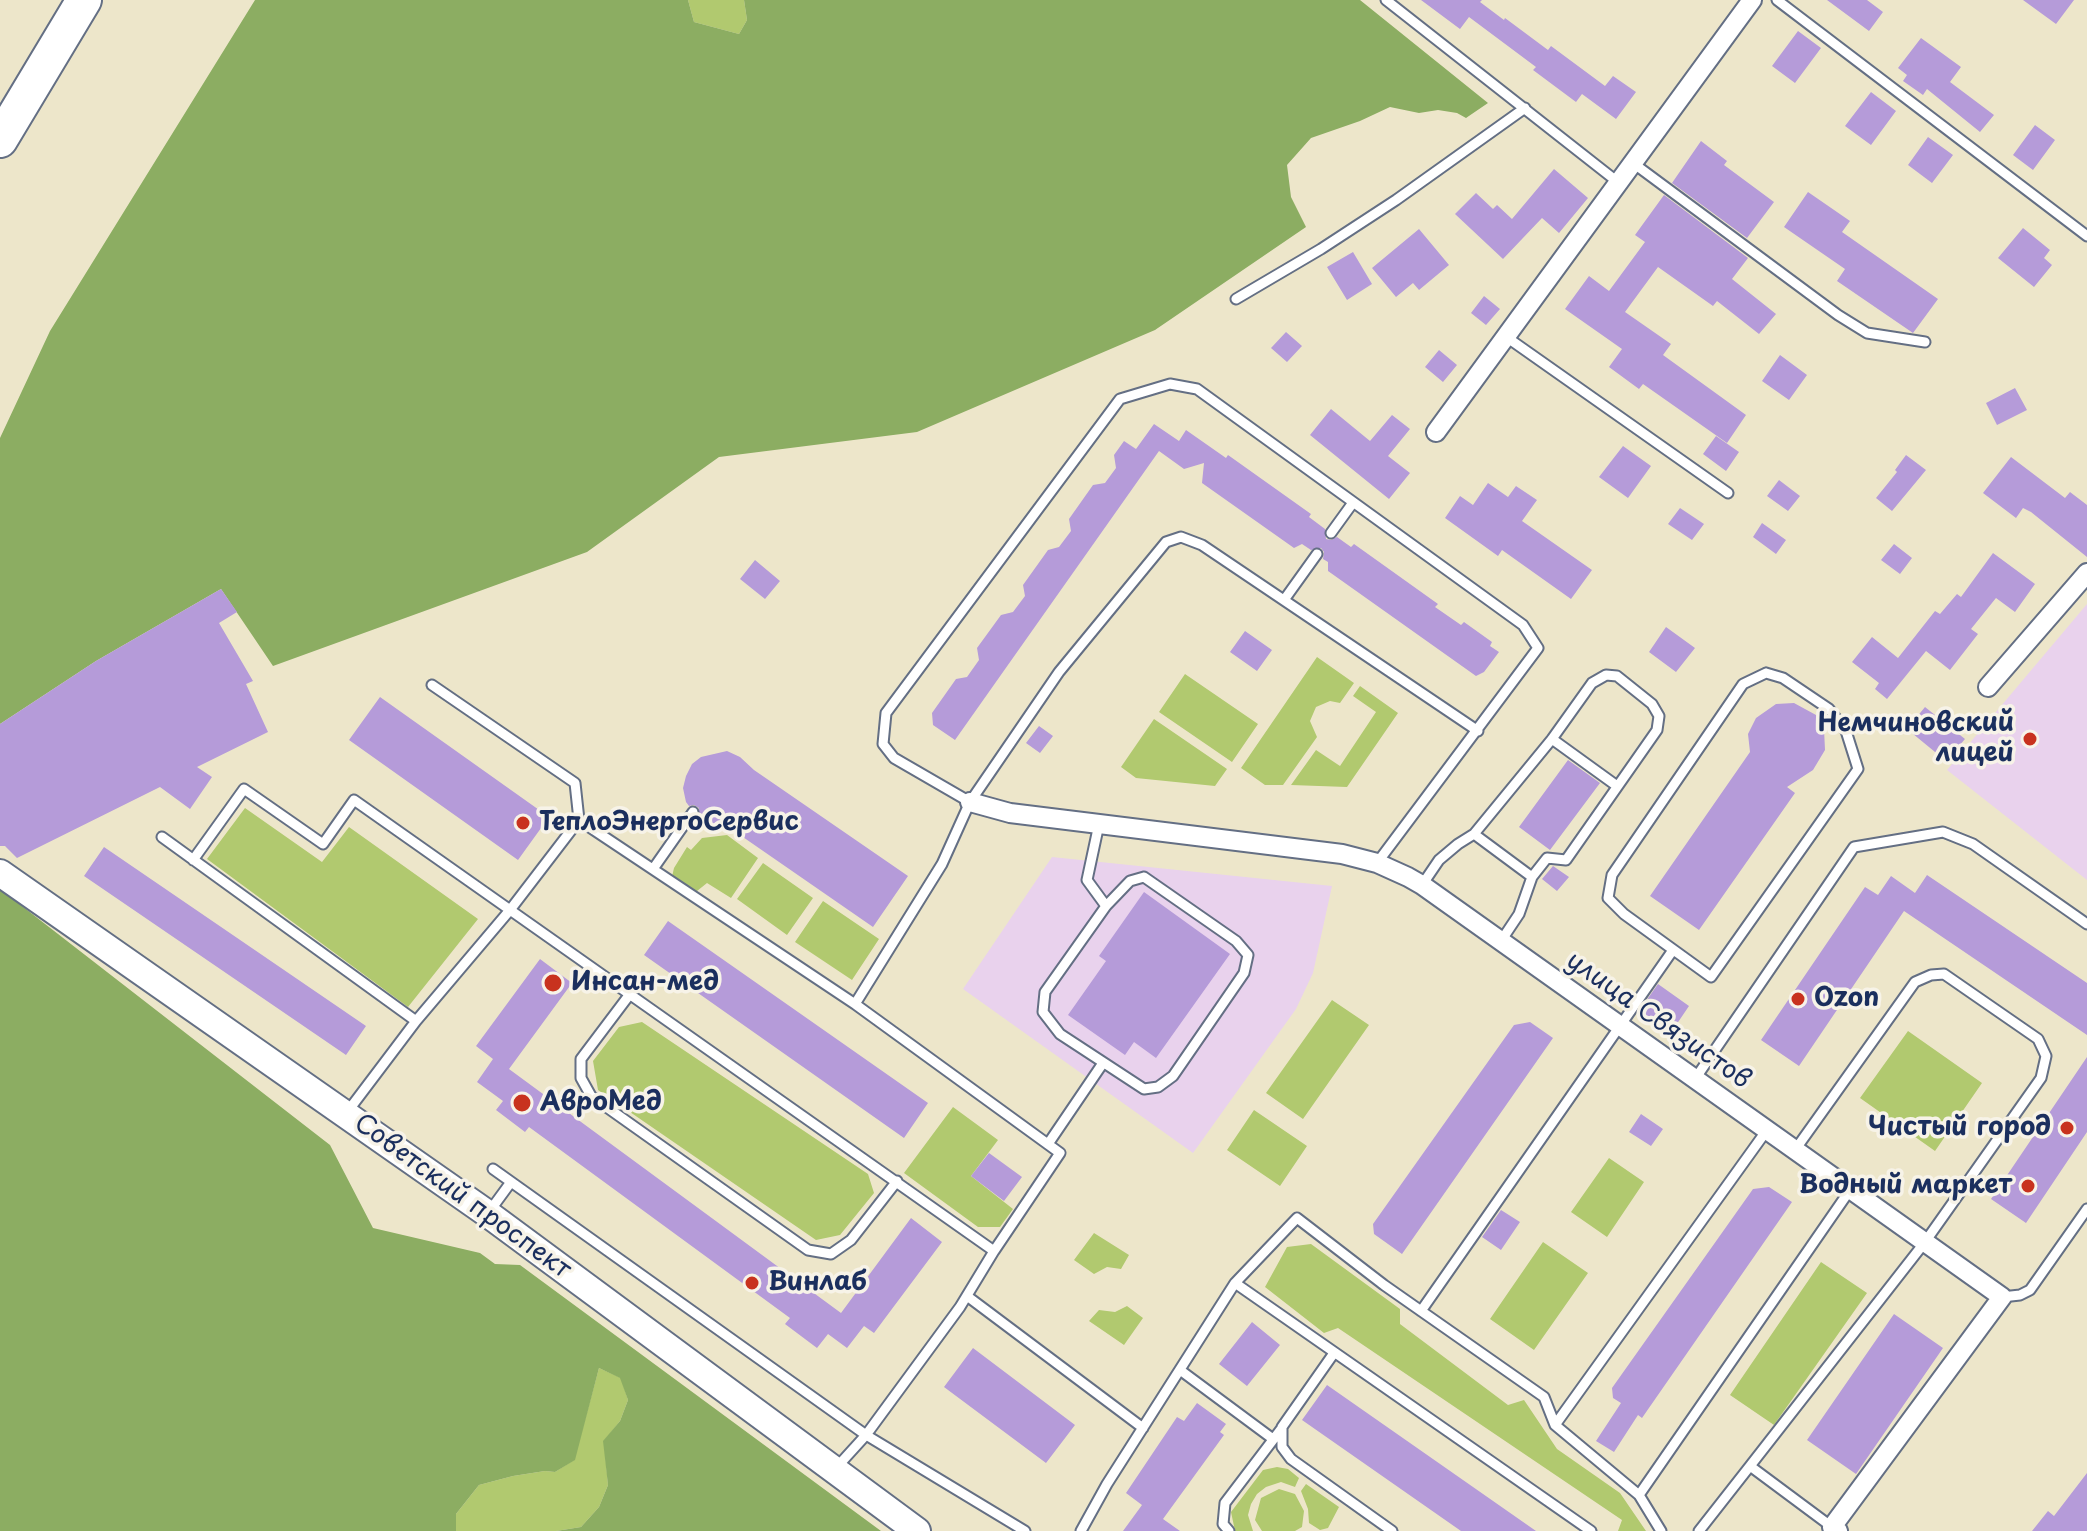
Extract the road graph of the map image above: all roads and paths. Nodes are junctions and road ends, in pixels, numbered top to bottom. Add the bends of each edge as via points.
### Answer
1 (84, 0) edge
2 (1386, 0) edge
3 (1752, 0) edge
4 (1777, 0) edge
5 (1525, 108) junction
6 (0, 140) edge
7 (1633, 163) junction
8 (1619, 183) junction
9 (2087, 236) edge
10 (1236, 299) dead end
11 (1505, 336) junction
12 (1925, 342) dead end
13 (1436, 432) dead end
14 (1728, 493) dead end
15 (1352, 504) junction
16 (1331, 533) dead end
17 (1317, 554) dead end
18 (2087, 573) edge
19 (1284, 600) junction
20 (432, 685) dead end
21 (1988, 687) dead end
22 (1478, 731) junction
23 (1552, 739) junction
24 (1617, 786) junction
25 (970, 802) junction
26 (693, 812) dead end
27 (579, 820) junction
28 (1099, 824) junction
29 (1474, 834) junction
30 (162, 837) dead end
31 (193, 860) junction
32 (1377, 863) junction
33 (653, 869) junction
34 (0, 873) edge
35 (1532, 877) junction
36 (1422, 885) junction
37 (1106, 906) junction
38 (510, 910) junction
39 (2087, 924) edge
40 (1501, 941) junction
41 (1673, 950) junction
42 (630, 994) junction
43 (855, 1004) junction
44 (416, 1021) junction
45 (1619, 1027) junction
46 (1103, 1063) junction
47 (1695, 1079) junction
48 (346, 1114) junction
49 (1767, 1130) junction
50 (1048, 1144) junction
51 (1795, 1150) junction
52 (493, 1169) dead end
53 (897, 1181) junction
54 (511, 1182) junction
55 (1850, 1190) junction
56 (2087, 1209) edge
57 (488, 1214) junction
58 (1925, 1242) junction
59 (994, 1251) junction
60 (1235, 1283) junction
61 (967, 1296) junction
62 (2002, 1297) junction
63 (1421, 1311) junction
64 (1334, 1353) junction
65 (1180, 1370) junction
66 (1555, 1425) junction
67 (1282, 1427) junction
68 (1143, 1428) junction
69 (866, 1435) junction
70 (1273, 1439) junction
71 (1750, 1466) junction
72 (835, 1470) junction
73 (1639, 1495) junction
74 (1835, 1529) edge
75 (917, 1531) edge
76 (1025, 1531) edge
77 (1081, 1531) edge
78 (1229, 1531) edge
79 (1392, 1531) edge
80 (1591, 1531) edge
81 (1661, 1531) edge
82 (1699, 1531) edge

1 - 6 highway
2 - 5 lane
3 - 7 street
4 - 9 lane
5 - 8 lane
5 - 10 lane via 1396,200
7 - 8 street
7 - 12 lane via 1867,333
8 - 11 street
11 - 13 street
11 - 14 lane
15 - 16 lane
15 - 22 lane via 1523,625 1538,648
15 - 25 lane via 1197,389 1170,384 1120,399 886,713 883,744 894,758
17 - 19 lane
18 - 21 street
19 - 22 lane
19 - 25 lane via 1202,545 1181,537 1166,542 1059,672
20 - 27 lane via 575,783
22 - 32 lane
23 - 24 lane
23 - 24 lane via 1592,683 1617,676 1659,716 1657,730
23 - 29 lane
24 - 35 lane via 1566,860 1547,858
25 - 28 street, улица Связистов via 1010,813
25 - 43 lane via 942,864
26 - 33 lane
27 - 33 lane
27 - 38 lane
28 - 32 street, улица Связистов via 1295,847
28 - 37 lane via 1087,880
29 - 35 lane
29 - 36 lane via 1439,860
30 - 31 lane
31 - 38 lane via 244,789 323,844 354,800
31 - 44 lane
32 - 36 street, улица Связистов
33 - 43 lane
34 - 48 street, Советский проспект
35 - 40 lane via 1519,914
36 - 40 street, улица Связистов
37 - 46 lane via 1045,992 1043,1012 1060,1034
37 - 46 lane via 1130,881 1144,877 1248,955 1244,973 1173,1076 1144,1089
38 - 42 lane
38 - 44 lane
39 - 47 lane via 1973,844 1943,832 1854,847
40 - 45 street, улица Связистов
41 - 41 lane via 1608,898 1612,875 1743,684 1766,673 1783,678 1829,709 1846,731 1858,769 1711,977
41 - 45 lane
42 - 53 lane
42 - 53 lane via 581,1059 581,1078 591,1096 808,1250 831,1254 851,1240
43 - 50 lane
44 - 48 lane
45 - 47 street, улица Связистов
45 - 63 lane
46 - 50 lane
47 - 49 street, улица Связистов
48 - 57 street, Советский проспект
49 - 51 street, улица Связистов
49 - 66 lane
50 - 59 lane via 1060,1153
51 - 55 street, улица Связистов
51 - 58 lane via 1915,982 1944,974 2038,1039 2046,1056 2041,1078
52 - 54 lane
53 - 59 lane
54 - 57 lane
54 - 69 lane
55 - 58 street, улица Связистов
55 - 73 lane
56 - 62 lane via 2030,1290
57 - 72 street, Советский проспект
58 - 62 street, улица Связистов
58 - 71 lane
59 - 61 lane
60 - 63 lane via 1297,1218
60 - 64 lane
60 - 65 lane
61 - 68 lane
61 - 69 lane
62 - 74 street
63 - 66 lane via 1544,1397
64 - 67 lane
64 - 80 lane
65 - 68 lane
65 - 70 lane
66 - 73 lane
67 - 70 lane
67 - 79 lane via 1282,1447 1291,1459
68 - 77 lane
69 - 72 lane
69 - 76 lane
70 - 78 lane via 1225,1503 1223,1524
71 - 74 lane
71 - 82 lane
72 - 75 street, Советский проспект
73 - 81 lane

